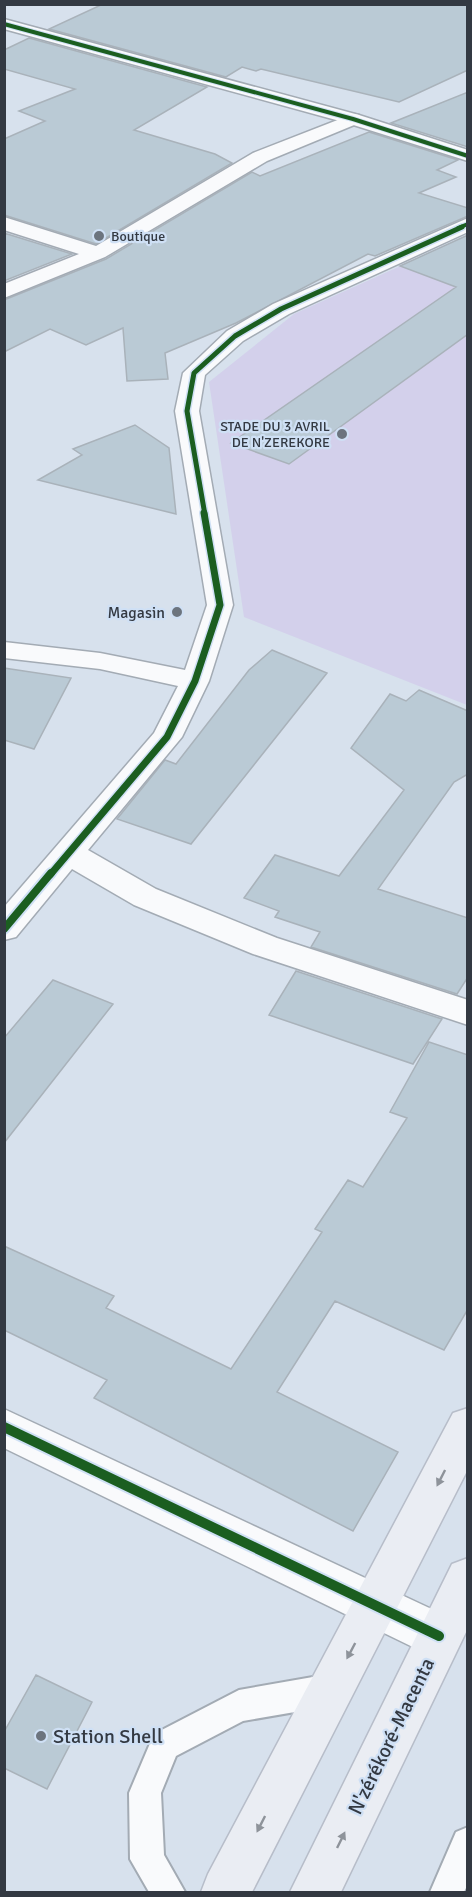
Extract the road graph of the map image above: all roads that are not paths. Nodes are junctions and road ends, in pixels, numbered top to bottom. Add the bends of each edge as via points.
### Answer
1 (4, 24) edge
2 (353, 119) junction
3 (468, 156) edge
4 (4, 223) edge
5 (468, 224) edge
6 (98, 254) junction
7 (4, 292) edge
8 (4, 650) edge
9 (195, 681) junction
10 (69, 853) junction
11 (4, 929) edge
12 (468, 1013) edge
13 (468, 1426) edge
14 (4, 1427) edge
15 (468, 1579) edge
16 (375, 1606) junction
17 (440, 1636) junction
18 (330, 1690) junction
19 (468, 1844) edge
20 (457, 1883) edge
21 (168, 1893) edge
22 (226, 1893) edge
23 (315, 1893) edge

1 - 2 street
2 - 3 street
2 - 6 street via 260,157
4 - 6 street
5 - 9 street via 281,309 235,336 194,373 187,411 220,605
6 - 7 street
8 - 9 street via 100,661
9 - 10 street via 167,737
10 - 11 street
10 - 12 street via 145,897 254,941
13 -> 16 highway
14 - 16 street
15 - 17 highway, N'zérékoré-Macenta
16 - 17 street
16 -> 18 highway
23 -> 17 highway, N'zérékoré-Macenta
18 - 21 lane via 239,1706 165,1745 145,1793 147,1859
18 -> 22 highway
19 - 20 lane

